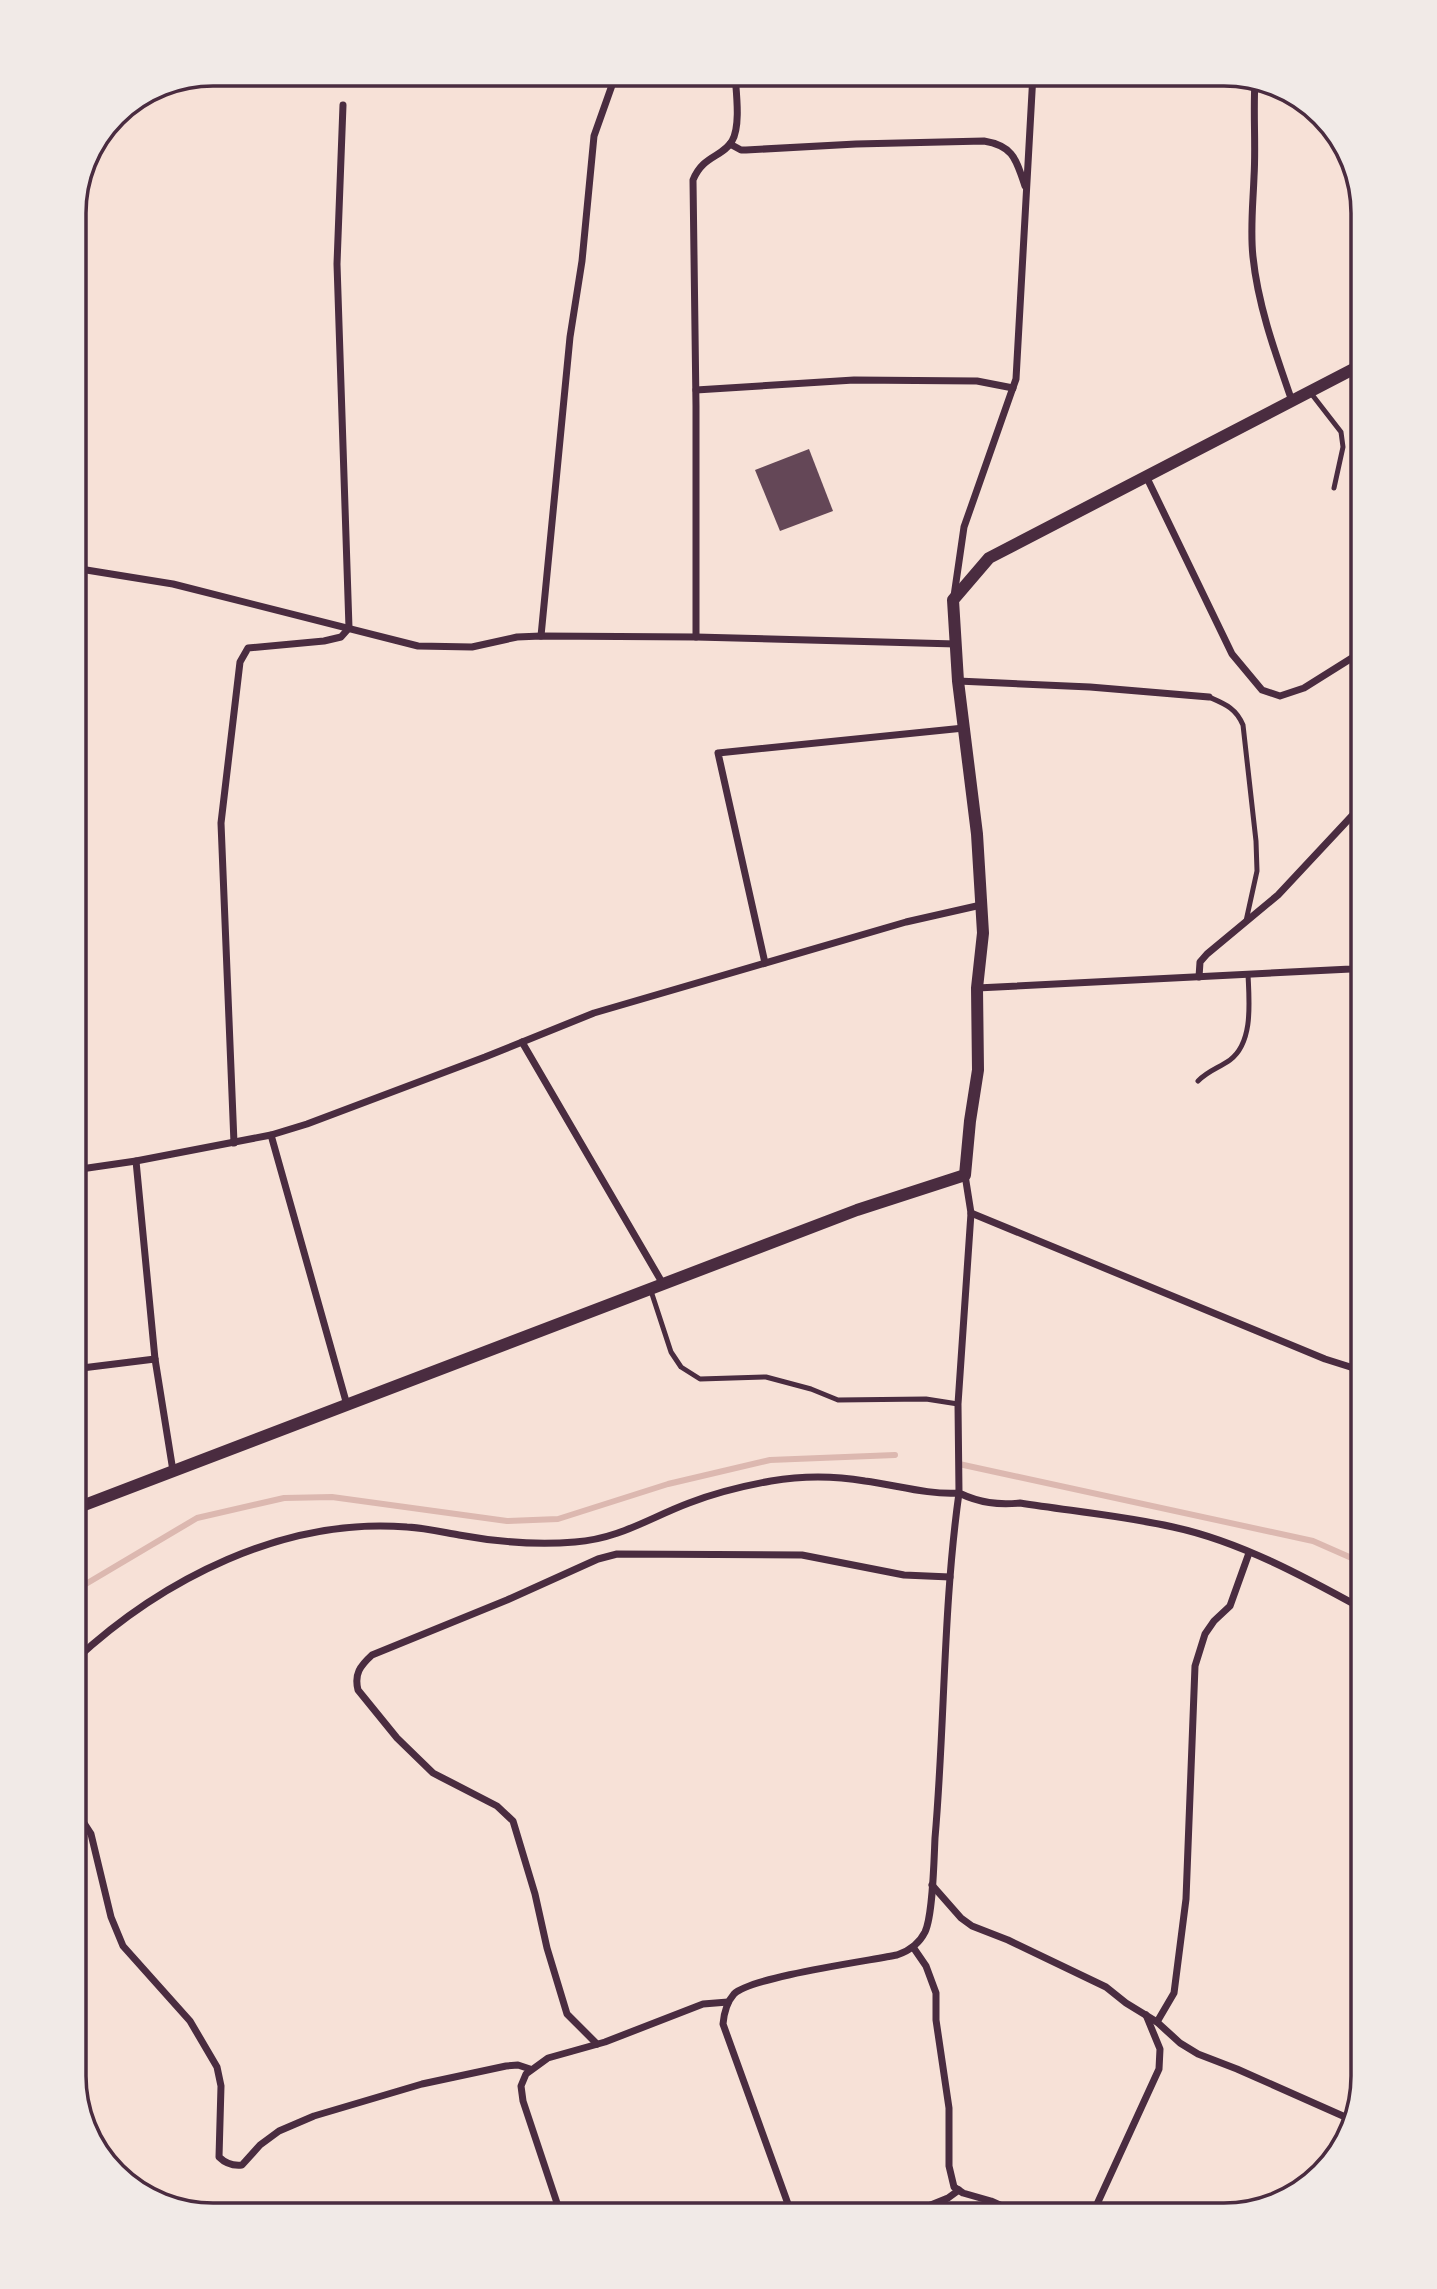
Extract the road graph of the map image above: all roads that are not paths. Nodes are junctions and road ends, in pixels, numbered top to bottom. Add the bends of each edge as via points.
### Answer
1 (613, 86) edge
2 (735, 86) edge
3 (1032, 86) edge
4 (1255, 89) edge
5 (343, 105) dead end
6 (730, 144) junction
7 (1026, 190) junction
8 (1351, 370) edge
9 (1013, 388) junction
10 (696, 390) junction
11 (1310, 392) junction
12 (1292, 401) junction
13 (1146, 476) junction
14 (1334, 488) dead end
15 (86, 570) edge
16 (953, 600) junction
17 (349, 628) junction
18 (541, 636) junction
19 (696, 637) junction
20 (956, 644) junction
21 (1351, 659) edge
22 (958, 681) junction
23 (1209, 697) joint
24 (964, 728) junction
25 (1351, 817) edge
26 (981, 905) junction
27 (1246, 921) junction
28 (765, 963) junction
29 (1351, 969) edge
30 (1248, 974) junction
31 (1199, 977) junction
32 (977, 988) junction
33 (522, 1042) junction
34 (1198, 1081) dead end
35 (271, 1135) junction
36 (234, 1143) junction
37 (136, 1161) junction
38 (86, 1168) edge
39 (965, 1175) junction
40 (971, 1213) junction
41 (657, 1286) junction
42 (155, 1359) junction
43 (1351, 1367) edge
44 (86, 1368) edge
45 (958, 1404) junction
46 (347, 1405) junction
47 (173, 1471) junction
48 (959, 1493) junction
49 (86, 1504) edge
50 (1249, 1553) junction
51 (950, 1577) junction
52 (1351, 1602) edge
53 (86, 1651) edge
54 (86, 1824) edge
55 (932, 1885) junction
56 (913, 1947) junction
57 (728, 2003) junction
58 (1146, 2015) junction
59 (1157, 2022) junction
60 (597, 2044) junction
61 (530, 2069) junction
62 (1345, 2117) edge
63 (959, 2190) junction
64 (557, 2203) edge
65 (788, 2203) edge
66 (936, 2203) edge
67 (994, 2203) edge
68 (1098, 2203) edge

1 - 18 street via 594,136
2 - 6 street via 736,128
3 - 7 street
4 - 12 street via 1253,259
5 - 17 street via 337,264
6 - 7 street via 746,150 996,143 1013,155
6 - 10 street via 708,159 693,180
7 - 9 street
8 - 11 street
9 - 10 street via 977,381 867,380
9 - 16 street via 964,527
10 - 19 street
11 - 12 street
11 - 14 lane via 1341,432 1343,447
12 - 13 street
13 - 16 street via 989,558
13 - 21 street via 1232,654 1262,690 1280,696 1304,688
15 - 17 street via 173,584
16 - 20 street
17 - 18 street via 418,646 472,647
17 - 36 street via 341,637 324,641 248,648 240,662 221,823
18 - 19 street
19 - 20 street
20 - 22 street
22 - 23 street
22 - 24 street
23 - 27 lane via 1230,707 1243,725 1257,871
24 - 26 street
24 - 28 street via 718,753
25 - 27 street via 1278,895
26 - 28 street
26 - 32 street
27 - 31 street via 1206,954
28 - 33 street via 594,1013
29 - 30 street
30 - 31 street
30 - 34 lane via 1250,1005 1237,1054
31 - 32 street
32 - 39 street via 978,1069
33 - 35 street
33 - 41 street
35 - 36 street
35 - 46 street
36 - 37 street
37 - 38 street
37 - 42 street
39 - 40 street
39 - 41 street via 857,1210
40 - 43 street
40 - 45 street
41 - 45 lane via 671,1352 681,1367 700,1379 766,1377 838,1400 926,1399
41 - 46 street
42 - 44 street
42 - 47 street
45 - 48 street
46 - 47 street
47 - 49 street
48 - 50 street via 999,1505 1020,1503 1174,1527
48 - 51 street
48 - 53 street via 834,1478 774,1481 688,1503 615,1535 574,1542 489,1540 408,1527 322,1531 261,1547 172,1587 120,1621
50 - 52 street
50 - 59 street via 1230,1606 1205,1634 1195,1666 1186,1899 1174,1993
51 - 55 street
51 - 60 street via 904,1575 802,1555 617,1554 372,1655 361,1665 358,1690 397,1738 433,1773 497,1806 513,1821 567,2014
54 - 61 street via 123,1946 190,2021 217,2067 221,2086 219,2157 224,2161 242,2165 279,2131 314,2116 422,2084 506,2066
55 - 56 street via 928,1924
55 - 58 street via 972,1926 1106,1987
56 - 57 street via 897,1955 765,1981 742,1988
56 - 63 street via 936,1993 949,2108 950,2175
57 - 60 street via 703,2004
57 - 65 street via 723,2024
58 - 59 street
58 - 68 street via 1160,2049 1159,2069
59 - 62 street via 1198,2054
60 - 61 street via 548,2058
61 - 64 street via 521,2094
63 - 66 street
63 - 67 street

